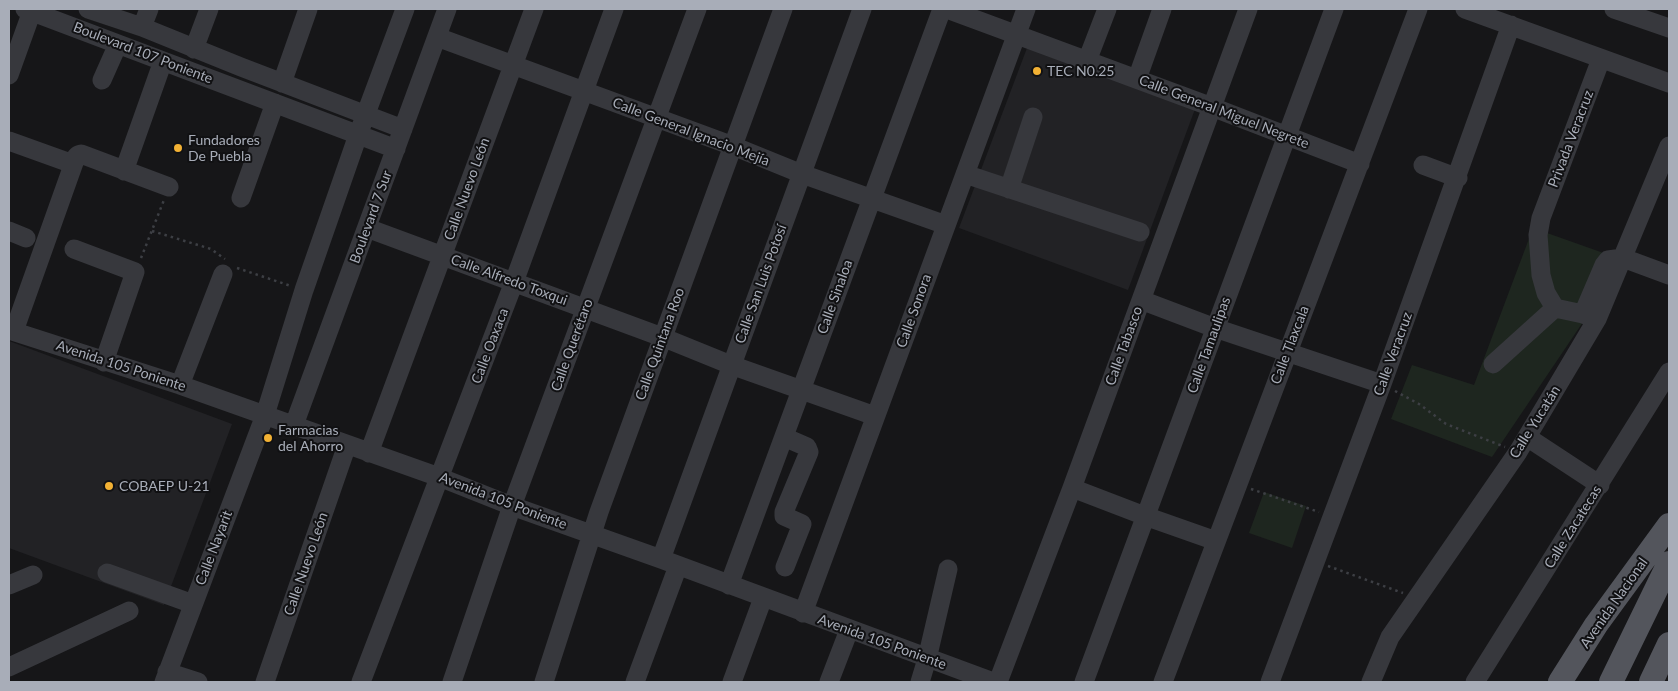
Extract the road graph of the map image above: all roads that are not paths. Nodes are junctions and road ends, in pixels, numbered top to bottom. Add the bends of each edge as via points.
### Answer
1 (80, 9) edge
2 (88, 9) edge
3 (149, 9) edge
4 (209, 9) edge
5 (308, 9) edge
6 (405, 9) edge
7 (448, 9) edge
8 (534, 9) edge
9 (614, 9) edge
10 (698, 9) edge
11 (783, 9) edge
12 (862, 9) edge
13 (942, 9) edge
14 (947, 9) edge
15 (1026, 9) edge
16 (1107, 9) edge
17 (1162, 9) edge
18 (1248, 9) edge
19 (1334, 9) edge
20 (1418, 9) edge
21 (1465, 9) edge
22 (1614, 9) edge
23 (28, 10) edge
24 (132, 19) edge
25 (1511, 25) junction
26 (73, 27) junction
27 (1669, 28) edge
28 (1016, 35) junction
29 (437, 37) junction
30 (118, 44) junction
31 (194, 49) junction
32 (1602, 59) junction
33 (162, 61) junction
34 (1087, 61) junction
35 (513, 65) junction
36 (241, 67) junction
37 (9, 75) edge
38 (1137, 79) junction
39 (102, 80) dead end
40 (282, 83) junction
41 (1669, 83) edge
42 (233, 88) junction
43 (584, 92) junction
44 (275, 103) junction
45 (1212, 107) junction
46 (366, 115) junction
47 (1033, 117) dead end
48 (657, 118) junction
49 (403, 129) junction
50 (358, 135) junction
51 (1287, 136) junction
52 (9, 142) edge
53 (733, 146) junction
54 (1669, 146) edge
55 (396, 149) junction
56 (76, 159) junction
57 (1360, 164) junction
58 (1423, 165) dead end
59 (124, 171) junction
60 (802, 174) junction
61 (965, 174) junction
62 (1458, 178) junction
63 (169, 187) road end
64 (1009, 188) junction
65 (241, 198) dead end
66 (872, 198) junction
67 (946, 225) junction
68 (367, 228) junction
69 (1140, 232) dead end
70 (74, 249) dead end
71 (442, 256) junction
72 (1623, 258) junction
73 (223, 274) dead end
74 (1669, 275) edge
75 (514, 282) junction
76 (1141, 300) junction
77 (1554, 308) junction
78 (586, 309) junction
79 (1590, 317) junction
80 (1216, 328) junction
81 (11, 331) edge
82 (662, 337) junction
83 (1287, 352) junction
84 (104, 362) junction
85 (1493, 364) dead end
86 (731, 365) junction
87 (1669, 372) edge
88 (1382, 384) junction
89 (180, 385) junction
90 (802, 389) junction
91 (265, 415) junction
92 (876, 416) junction
93 (294, 425) junction
94 (784, 437) junction
95 (1522, 444) junction
96 (347, 445) junction
97 (369, 453) junction
98 (439, 477) junction
99 (1600, 485) junction
100 (1072, 488) junction
101 (512, 506) junction
102 (1145, 516) junction
103 (1669, 525) edge
104 (592, 534) junction
105 (1216, 541) junction
106 (661, 559) junction
107 (1669, 563) edge
108 (678, 566) junction
109 (785, 567) dead end
110 (948, 569) dead end
111 (107, 573) dead end
112 (33, 576) dead end
113 (1669, 578) edge
114 (9, 585) edge
115 (729, 585) junction
116 (763, 598) junction
117 (193, 604) junction
118 (129, 611) dead end
119 (803, 613) junction
120 (1596, 625) junction
121 (1640, 626) junction
122 (849, 630) junction
123 (1669, 635) edge
124 (1669, 644) edge
125 (928, 659) junction
126 (13, 672) edge
127 (165, 677) edge
128 (198, 682) edge
129 (265, 682) edge
130 (360, 682) edge
131 (452, 682) edge
132 (544, 682) edge
133 (635, 682) edge
134 (732, 682) edge
135 (830, 682) edge
136 (920, 682) edge
137 (993, 682) edge
138 (998, 682) edge
139 (1084, 682) edge
140 (1163, 682) edge
141 (1270, 682) edge
142 (1371, 682) edge
143 (1475, 682) edge
144 (1560, 682) edge
145 (1612, 682) edge
146 (1619, 682) edge
147 (1647, 682) edge
148 (1651, 682) edge

1 - 26 street
2 - 24 street, Boulevard 107 Poniente
3 - 24 street
4 - 31 street
5 - 40 street
6 - 46 street
7 - 29 street, Boulevard 7 Sur
8 - 35 street, Calle Nuevo León
9 - 43 street, Calle Oaxaca
10 - 48 street, Calle Querétaro
11 - 53 street, Calle Quintana Roo
12 - 60 street, Calle San Luis Potosí
13 - 66 street, Calle Sinaloa
14 - 28 street, Calle General Miguel Negrete
15 - 28 street, Calle Sonora
16 - 34 street
17 - 38 street
18 - 45 street, Calle Tabasco
19 - 51 street, Calle Tamaulipas
20 - 57 street, Calle Tlaxcala
21 - 25 street
22 - 27 street
23 - 26 street, Boulevard 107 Poniente
23 - 37 street
24 - 31 street, Boulevard 107 Poniente
25 - 32 street
25 - 62 street, Calle Veracruz
26 - 30 street, Boulevard 107 Poniente
28 - 34 street, Calle General Miguel Negrete
28 - 61 street, Calle Sonora
29 - 35 street, Calle General Ignacio Mejía
29 - 49 street, Boulevard 7 Sur
30 - 33 street, Boulevard 107 Poniente
30 - 39 street
31 - 36 street, Boulevard 107 Poniente
32 - 41 street
32 - 77 street, Privada Veracruz via 1541,218 1538,235 1541,275
33 - 42 street, Boulevard 107 Poniente
33 - 59 street
34 - 38 street, Calle General Miguel Negrete
35 - 43 street, Calle General Ignacio Mejía
35 - 71 street, Calle Nuevo León
36 - 40 street, Boulevard 107 Poniente
36 - 42 street
38 - 45 street, Calle General Miguel Negrete
40 - 46 street, Boulevard 107 Poniente
42 - 44 street, Boulevard 107 Poniente
43 - 48 street, Calle General Ignacio Mejía
43 - 75 street, Calle Oaxaca
44 - 50 street, Boulevard 107 Poniente
44 - 65 street
45 - 51 street, Calle General Miguel Negrete
45 - 76 street, Calle Tabasco
46 - 49 street, Boulevard 107 Poniente
46 - 50 street
47 - 64 street
48 - 53 street, Calle General Ignacio Mejía
48 - 78 street, Calle Querétaro
49 - 55 street, Boulevard 7 Sur
50 - 55 street, Boulevard 107 Poniente
50 - 91 street
51 - 57 street, Calle General Miguel Negrete
51 - 80 street, Calle Tamaulipas
52 - 56 street
53 - 60 street, Calle General Ignacio Mejía
53 - 82 street, Calle Quintana Roo
54 - 72 street, Calle Yucatán
55 - 68 street, Boulevard 7 Sur
56 - 59 street
56 - 81 street
57 - 83 street, Calle Tlaxcala
58 - 62 street
59 - 63 street
60 - 66 street, Calle General Ignacio Mejía
60 - 86 street, Calle San Luis Potosí
61 - 64 street
61 - 67 street, Calle Sonora
62 - 88 street, Calle Veracruz
64 - 69 street
66 - 67 street, Calle General Ignacio Mejía
66 - 90 street, Calle Sinaloa
67 - 92 street, Calle Sonora
68 - 71 street, Calle Alfredo Toxqui
68 - 93 street, Boulevard 7 Sur
70 - 84 street via 135,272
71 - 75 street, Calle Alfredo Toxqui
71 - 97 street, Calle Nuevo León
72 - 74 street
72 - 79 street, Calle Yucatán
73 - 89 street
75 - 78 street, Calle Alfredo Toxqui
75 - 98 street, Calle Oaxaca
76 - 80 street
76 - 100 street, Calle Tabasco
77 - 79 street
77 - 85 street
78 - 82 street, Calle Alfredo Toxqui
78 - 101 street, Calle Querétaro
79 - 95 street, Calle Yucatán
80 - 83 street
80 - 102 street, Calle Tamaulipas
81 - 84 street, Avenida 105 Poniente
82 - 86 street, Calle Alfredo Toxqui
82 - 104 street, Calle Quintana Roo
83 - 88 street
83 - 105 street, Calle Tlaxcala
84 - 89 street, Avenida 105 Poniente
86 - 90 street, Calle Alfredo Toxqui
86 - 106 street, Calle San Luis Potosí
87 - 99 street, Calle Zacatecas
88 - 141 street, Calle Veracruz
89 - 91 street, Avenida 105 Poniente
90 - 92 street, Calle Alfredo Toxqui
90 - 94 street, Calle Sinaloa
91 - 93 street, Avenida 105 Poniente
91 - 117 street, Calle Nayarit
92 - 119 street, Calle Sonora
93 - 96 street, Avenida 105 Poniente
94 - 109 street via 807,447 809,452 784,512 784,516 802,524
94 - 115 street, Calle Sinaloa
95 - 99 street
95 - 142 street, Calle Yucatán via 1390,637
96 - 97 street, Avenida 105 Poniente
96 - 129 street, Calle Nuevo León
97 - 98 street, Avenida 105 Poniente
98 - 101 street, Avenida 105 Poniente
98 - 130 street, Calle Oaxaca
99 - 143 street, Calle Zacatecas
100 - 102 street
100 - 138 street, Calle Tabasco
101 - 104 street, Avenida 105 Poniente
101 - 131 street, Calle Querétaro
102 - 105 street
102 - 139 street, Calle Tamaulipas
103 - 120 main road, Avenida Nacional
104 - 106 street, Avenida 105 Poniente
104 - 132 street, Calle Quintana Roo
105 - 140 street, Calle Tlaxcala
106 - 108 street, Avenida 105 Poniente
107 - 121 main road
108 - 115 street, Avenida 105 Poniente
108 - 133 street
110 - 125 street
111 - 117 street
112 - 114 street
113 - 146 street
115 - 116 street, Avenida 105 Poniente
116 - 119 street, Avenida 105 Poniente
116 - 134 street
117 - 127 street, Calle Nayarit
118 - 126 street
119 - 122 street, Avenida 105 Poniente
120 - 121 main road
120 - 144 main road, Avenida Nacional
121 - 145 main road
122 - 125 street, Avenida 105 Poniente
122 - 135 street
123 - 147 street
124 - 148 main road
125 - 136 street
125 - 137 street, Avenida 105 Poniente
127 - 128 street

